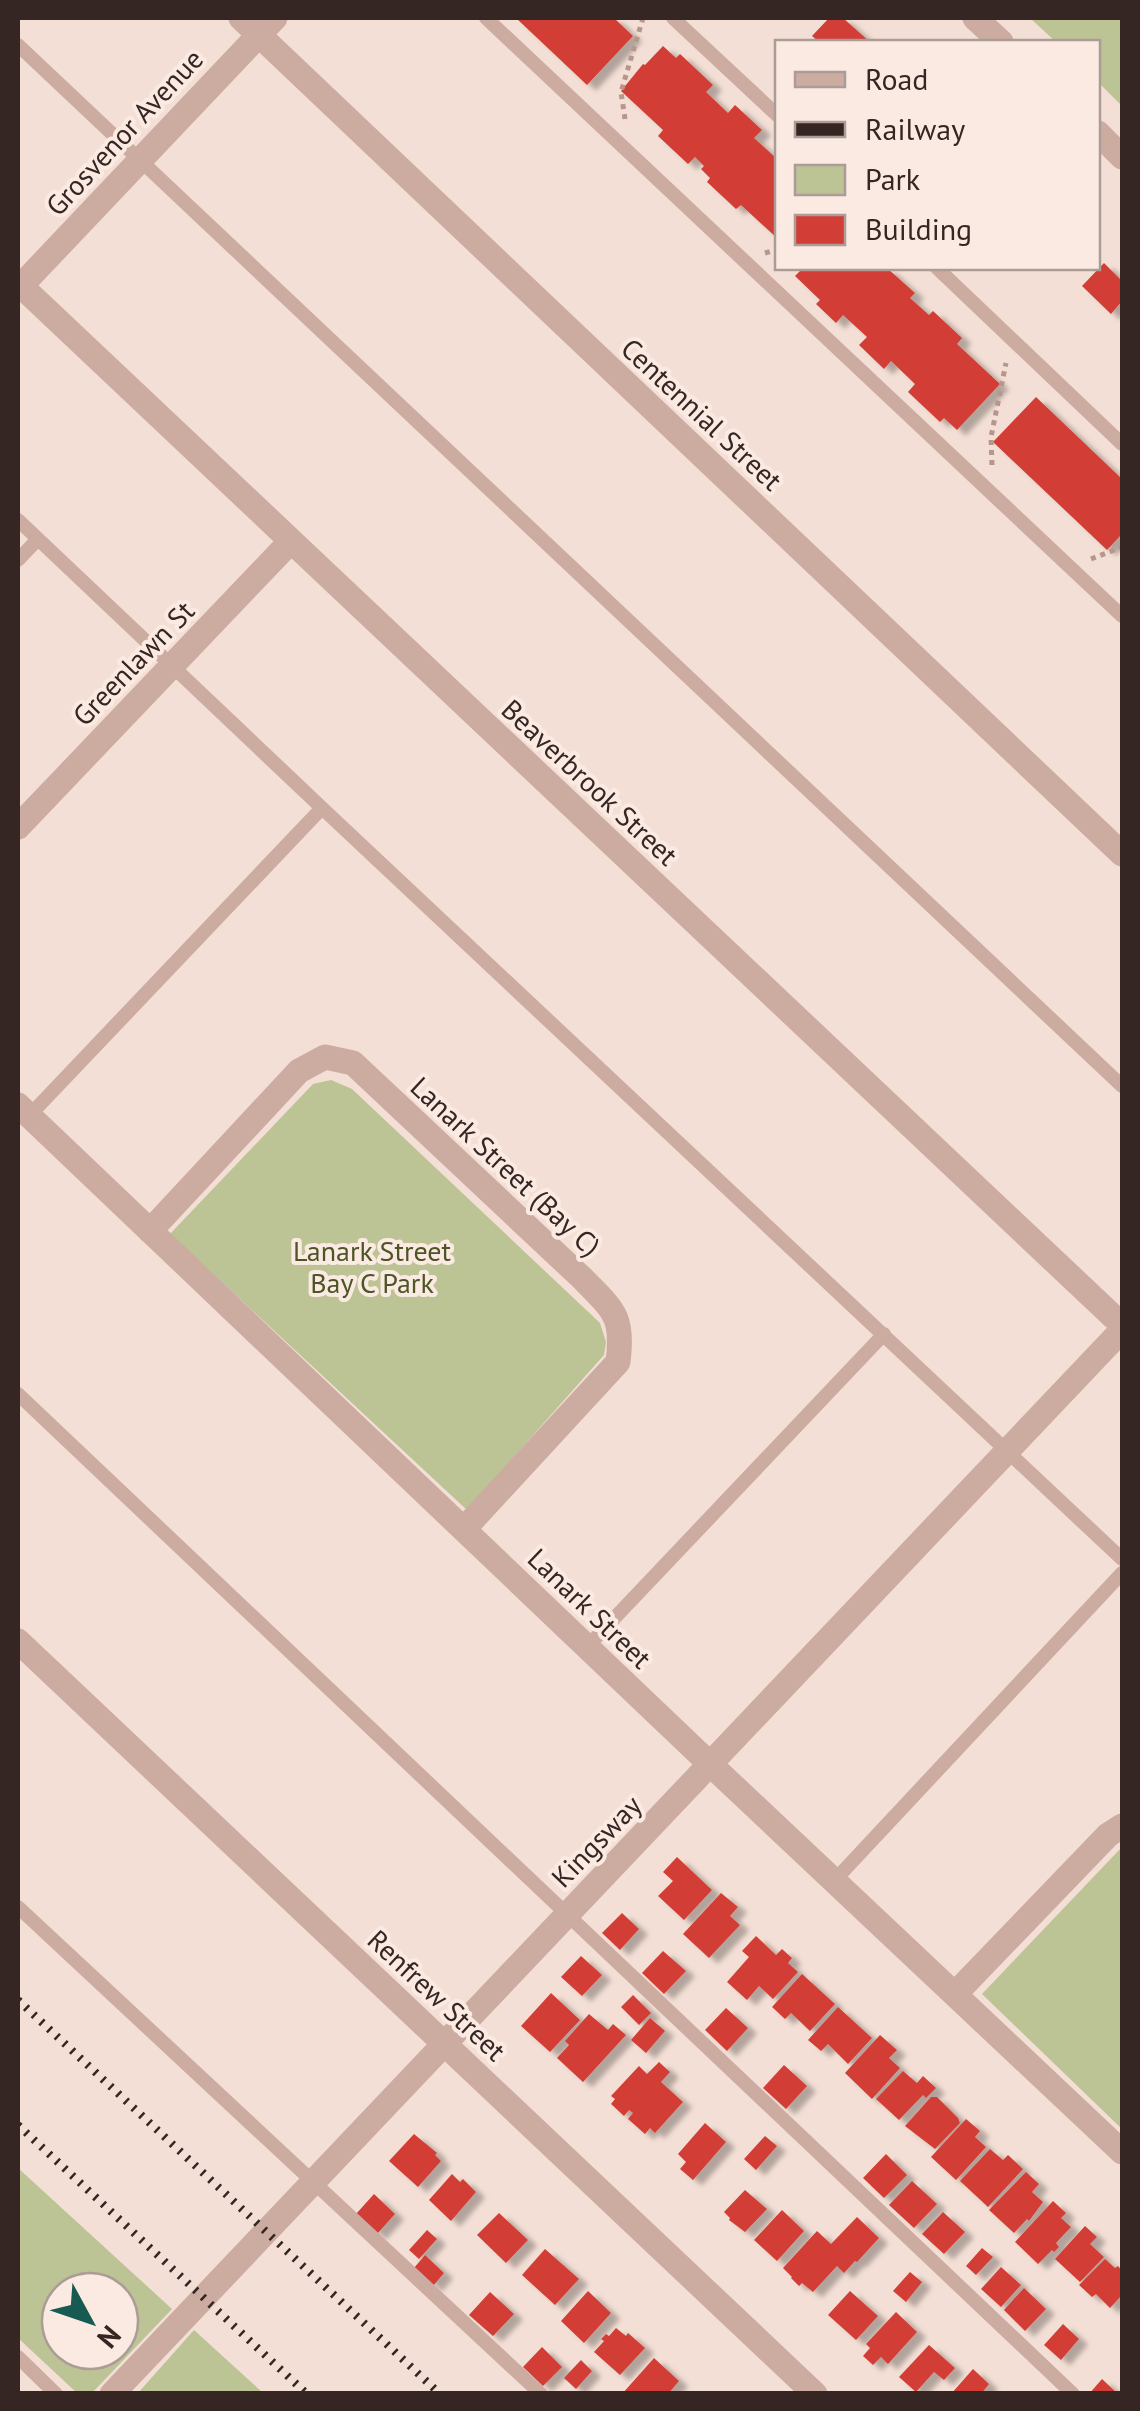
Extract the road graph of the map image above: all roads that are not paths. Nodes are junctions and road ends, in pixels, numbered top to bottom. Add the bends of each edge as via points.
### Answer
1 (486, 18) edge
2 (674, 18) edge
3 (975, 18) edge
4 (258, 23) edge
5 (1000, 40) edge
6 (18, 46) edge
7 (775, 113) edge
8 (1100, 136) edge
9 (1122, 157) edge
10 (139, 160) junction
11 (939, 270) edge
12 (18, 286) edge
13 (1122, 444) edge
14 (18, 520) edge
15 (38, 539) junction
16 (291, 541) junction
17 (18, 560) edge
18 (1122, 616) edge
19 (172, 666) junction
20 (322, 808) junction
21 (18, 827) edge
22 (1122, 854) edge
23 (1122, 1086) edge
24 (23, 1110) edge
25 (150, 1231) junction
26 (1122, 1328) edge
27 (884, 1334) junction
28 (18, 1394) edge
29 (1008, 1451) junction
30 (464, 1528) junction
31 (1122, 1559) edge
32 (1122, 1574) edge
33 (18, 1641) edge
34 (587, 1646) junction
35 (711, 1765) junction
36 (1122, 1826) edge
37 (834, 1880) junction
38 (18, 1907) edge
39 (568, 1914) junction
40 (955, 1994) junction
41 (444, 2043) junction
42 (1122, 2152) edge
43 (314, 2183) junction
44 (18, 2357) edge
45 (56, 2394) edge
46 (112, 2394) edge
47 (540, 2394) edge
48 (816, 2394) edge
49 (1073, 2394) edge

1 - 18 lane
2 - 7 lane
3 - 5 street
4 - 10 street, Grosvenor Avenue
4 - 22 street, Centennial Street
6 - 10 lane
8 - 9 street
10 - 12 street, Grosvenor Avenue
10 - 23 lane
11 - 13 lane
12 - 16 street, Beaverbrook Street
14 - 15 lane
15 - 17 lane
15 - 19 lane
16 - 19 street, Greenlawn St
16 - 26 street, Beaverbrook Street
19 - 20 lane
19 - 21 street, Greenlawn St
20 - 24 lane
20 - 27 lane
24 - 25 street, Lanark Street
25 - 30 street, Lanark Street
25 - 30 street, Lanark Street (Bay C) via 300,1071 326,1057 353,1063 582,1278 612,1309 622,1335 618,1362
26 - 29 street, Kingsway
27 - 29 lane
27 - 34 lane
28 - 39 lane
29 - 31 lane
29 - 35 street, Kingsway
30 - 34 street, Lanark Street
32 - 37 lane
33 - 41 street, Renfrew Street
34 - 35 street, Lanark Street
35 - 37 street, Lanark Street
35 - 39 street, Kingsway
36 - 40 street
37 - 40 street, Lanark Street
38 - 43 lane
39 - 41 street, Kingsway
39 - 49 lane
40 - 42 street, Lanark Street
41 - 43 street, Kingsway
41 - 48 street, Renfrew Street
43 - 46 street, Kingsway
43 - 47 lane
44 - 45 lane

